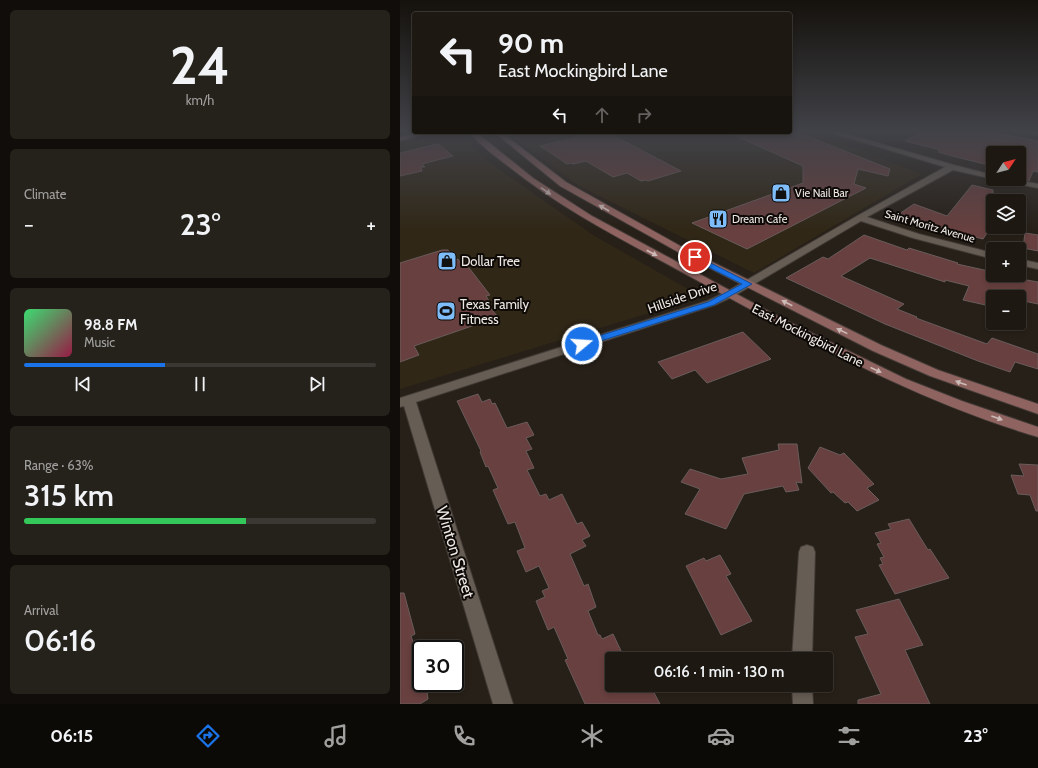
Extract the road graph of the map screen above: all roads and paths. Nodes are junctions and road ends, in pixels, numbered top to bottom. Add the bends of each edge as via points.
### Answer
1 (510, 165) edge
2 (538, 165) edge
3 (945, 165) edge
4 (952, 167) junction
5 (986, 175) edge
6 (1026, 184) edge
7 (1038, 186) edge
8 (860, 218) junction
9 (986, 254) edge
10 (1026, 263) edge
11 (1038, 266) edge
12 (748, 284) junction
13 (730, 294) junction
14 (404, 402) edge
15 (1038, 410) edge
16 (1038, 432) edge
17 (807, 552) dead end
18 (802, 652) edge
19 (802, 692) edge
20 (503, 704) edge
21 (803, 704) edge

1 -> 13 main road, East Mockingbird Lane via 558,199 618,235
12 -> 2 main road, East Mockingbird Lane via 663,241 580,194
3 - 4 street
4 - 5 street
4 - 8 street, Hillside Drive
6 - 7 street
8 - 9 street, Saint Moritz Avenue
8 - 12 street, Hillside Drive
10 - 11 street
12 - 13 street, Hillside Drive
15 -> 12 main road, East Mockingbird Lane via 934,373 877,348
13 - 14 street, Hillside Drive via 711,303
13 -> 16 main road, East Mockingbird Lane via 902,382
14 - 20 street, Winton Street
17 - 18 street
19 - 21 street

